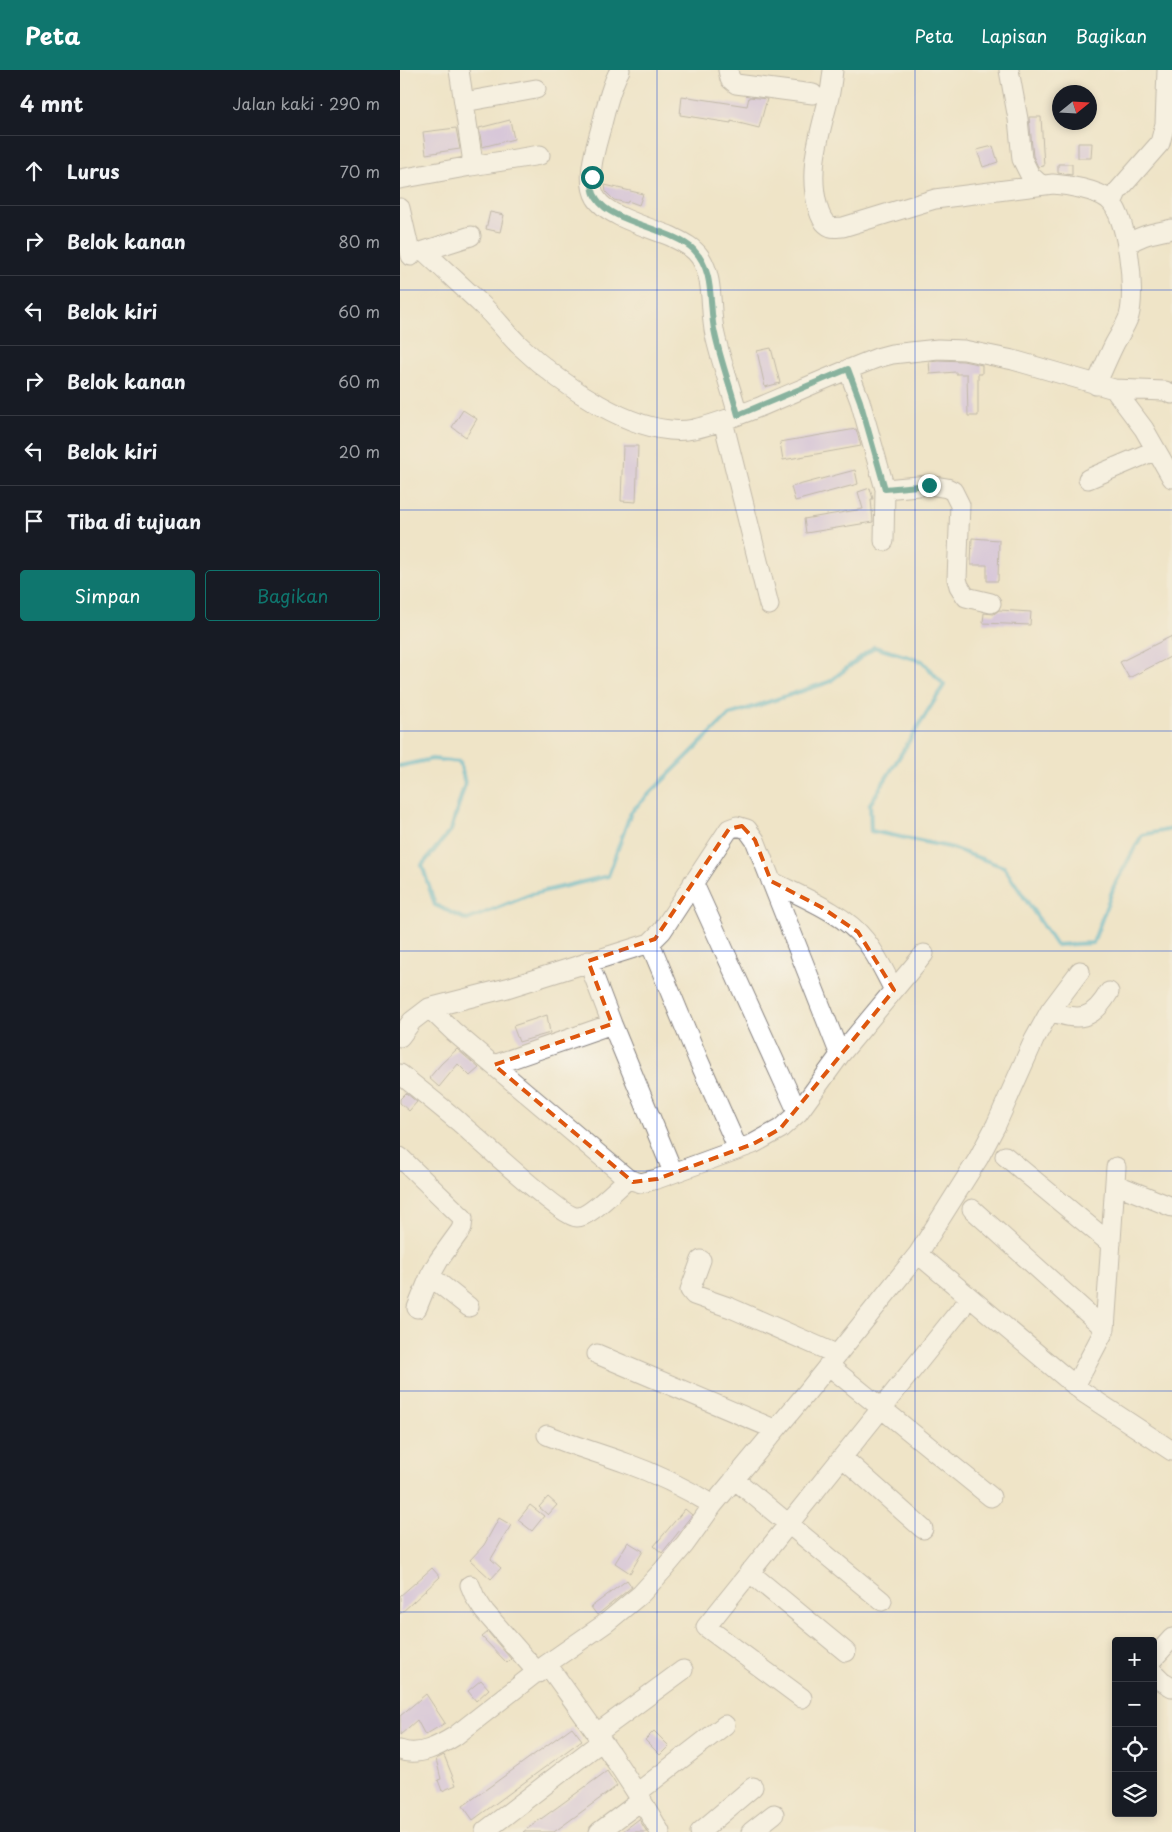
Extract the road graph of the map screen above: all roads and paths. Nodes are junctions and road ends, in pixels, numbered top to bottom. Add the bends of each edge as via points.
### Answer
1 (459, 70) edge
2 (620, 70) edge
3 (728, 70) edge
4 (833, 70) edge
5 (1009, 70) edge
6 (1167, 70) edge
7 (536, 89) dead end
8 (813, 94) dead end
9 (464, 102) junction
10 (540, 154) dead end
11 (471, 166) junction
12 (400, 179) edge
13 (1040, 185) junction
14 (1110, 202) junction
15 (400, 208) edge
16 (1172, 229) edge
17 (471, 236) dead end
18 (1127, 245) junction
19 (412, 255) edge
20 (848, 369) junction
21 (1105, 387) junction
22 (1172, 394) edge
23 (730, 418) junction
24 (1156, 450) junction
25 (1172, 478) edge
26 (1088, 479) dead end
27 (885, 489) junction
28 (884, 540) dead end
29 (991, 603) dead end
30 (768, 605) dead end
31 (771, 881) junction
32 (694, 882) junction
33 (650, 943) junction
34 (924, 954) dead end
35 (588, 961) junction
36 (1080, 971) dead end
37 (894, 990) junction
38 (1109, 992) dead end
39 (429, 1008) junction
40 (1050, 1011) junction
41 (612, 1024) junction
42 (400, 1037) edge
43 (840, 1055) junction
44 (494, 1065) junction
45 (400, 1074) edge
46 (798, 1112) junction
47 (738, 1149) junction
48 (400, 1156) edge
49 (1005, 1156) dead end
50 (673, 1172) junction
51 (628, 1179) junction
52 (1172, 1207) edge
53 (972, 1209) dead end
54 (1111, 1244) junction
55 (918, 1254) junction
56 (701, 1260) dead end
57 (430, 1276) junction
58 (469, 1307) dead end
59 (417, 1308) dead end
60 (961, 1309) dead end
61 (1105, 1329) junction
62 (597, 1354) dead end
63 (832, 1360) junction
64 (1076, 1386) junction
65 (881, 1408) junction
66 (774, 1429) junction
67 (547, 1435) dead end
68 (1172, 1451) edge
69 (842, 1457) junction
70 (734, 1479) junction
71 (991, 1497) dead end
72 (713, 1505) junction
73 (789, 1524) junction
74 (923, 1529) dead end
75 (749, 1572) junction
76 (470, 1585) dead end
77 (882, 1600) dead end
78 (1172, 1638) edge
79 (846, 1652) dead end
80 (1157, 1655) edge
81 (543, 1668) junction
82 (683, 1670) dead end
83 (1157, 1676) edge
84 (1172, 1687) edge
85 (802, 1698) dead end
86 (725, 1725) dead end
87 (599, 1737) junction
88 (400, 1750) edge
89 (753, 1787) dead end
90 (639, 1796) junction
91 (774, 1814) dead end
92 (485, 1831) edge
93 (599, 1832) edge
94 (660, 1832) edge
95 (700, 1832) edge
96 (751, 1832) edge

1 - 9 street
2 - 23 street via 596,147 592,177 594,194 601,205 616,213 688,244 702,260 710,283 714,333
3 - 8 street via 736,84
4 - 13 street via 813,174 819,211 831,227 842,227 935,199
5 - 13 street via 1022,158 1030,175
6 - 14 street via 1165,124 1160,143
7 - 9 street
9 - 11 street
10 - 11 street
11 - 12 street
13 - 14 street via 1064,185 1102,195
14 - 18 street via 1117,212
15 - 19 street
16 - 18 street via 1150,233
17 - 19 street
18 - 21 street via 1132,276 1131,307
19 - 23 street via 484,306 540,364 591,400 644,425 675,431
20 - 21 street via 892,354 964,350 1048,369
20 - 23 street
20 - 27 street
21 - 22 street
21 - 24 street via 1130,410
23 - 30 street
24 - 25 street
24 - 26 street
27 - 28 street
27 - 29 street via 929,485 953,491 960,505 959,586 966,597
31 - 32 street via 751,832 737,826 729,829
31 - 37 street via 853,928 865,940
31 - 43 street
32 - 33 street via 662,931
32 - 46 street
33 - 35 street
33 - 47 street
34 - 37 street
35 - 39 street via 507,988
35 - 41 street
36 - 40 street
37 - 43 street
38 - 40 street via 1094,1011 1081,1017
39 - 42 street via 412,1021
39 - 44 street
40 - 55 street via 978,1159
41 - 44 street
41 - 50 street
43 - 46 street
44 - 51 street
45 - 51 street via 570,1215 586,1215
46 - 47 street via 768,1137
47 - 50 street
48 - 57 street via 463,1218 462,1227
49 - 54 street
50 - 51 street via 646,1182
52 - 54 street via 1116,1175
53 - 61 street
54 - 61 street
55 - 63 street
55 - 64 street
56 - 63 street via 690,1290 694,1296 731,1308
57 - 58 street
57 - 59 street
60 - 65 street
61 - 64 street
62 - 66 street
63 - 65 street
63 - 66 street
64 - 68 street via 1104,1408
65 - 69 street
65 - 71 street
66 - 70 street
67 - 72 street via 652,1473
69 - 73 street
69 - 74 street
70 - 72 street
70 - 73 street
72 - 81 street via 685,1544 641,1594
73 - 75 street
73 - 77 street
75 - 79 street
75 - 85 street via 706,1627
76 - 81 street via 484,1611
78 - 80 street
81 - 87 street
81 - 88 street via 442,1744 423,1751
82 - 87 street
83 - 84 street
86 - 90 street
87 - 90 street
87 - 92 street
89 - 95 street
90 - 93 street
90 - 94 street
91 - 96 street

